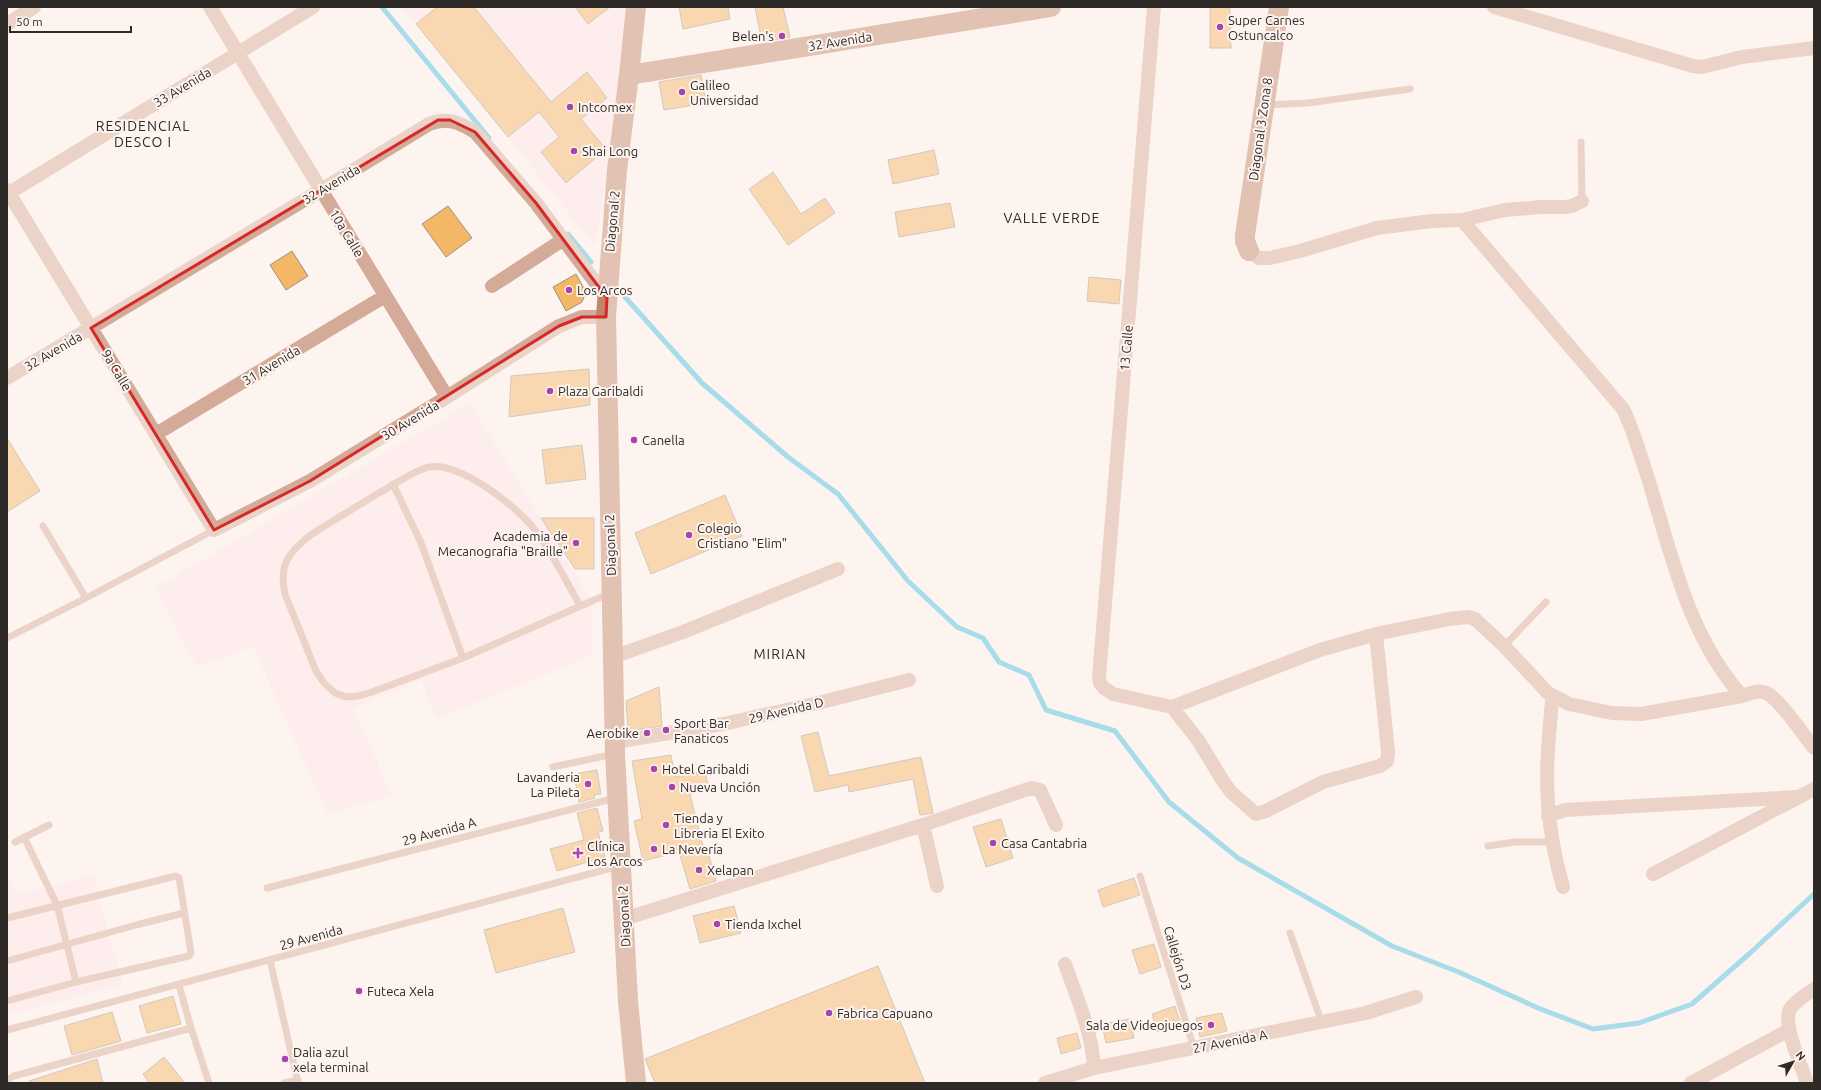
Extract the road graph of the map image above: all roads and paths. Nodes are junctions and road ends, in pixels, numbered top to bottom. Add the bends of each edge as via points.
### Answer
1 (34, 7) edge
2 (210, 7) edge
3 (313, 7) edge
4 (636, 7) edge
5 (1051, 7) edge
6 (1154, 7) edge
7 (1279, 7) edge
8 (1494, 7) edge
9 (7, 24) edge
10 (1814, 48) edge
11 (238, 53) junction
12 (630, 75) junction
13 (1410, 89) dead end
14 (1263, 105) junction
15 (1581, 142) dead end
16 (321, 190) junction
17 (8, 191) edge
18 (1582, 200) joint
19 (1462, 220) junction
20 (564, 239) junction
21 (1249, 251) joint
22 (492, 286) dead end
23 (385, 296) junction
24 (607, 298) junction
25 (606, 317) junction
26 (91, 328) junction
27 (7, 378) edge
28 (447, 397) junction
29 (156, 434) junction
30 (394, 484) junction
31 (43, 526) dead end
32 (214, 530) junction
33 (838, 569) dead end
34 (611, 592) junction
35 (86, 598) junction
36 (1546, 602) dead end
37 (580, 605) junction
38 (1376, 634) junction
39 (7, 638) edge
40 (1504, 646) junction
41 (613, 657) junction
42 (463, 658) junction
43 (909, 680) dead end
44 (1742, 696) junction
45 (1554, 697) junction
46 (1172, 707) junction
47 (615, 748) junction
48 (1814, 748) edge
49 (553, 767) dead end
50 (1814, 788) edge
51 (617, 797) junction
52 (1796, 797) junction
53 (1548, 816) junction
54 (49, 825) dead end
55 (923, 825) junction
56 (1056, 826) dead end
57 (24, 837) junction
58 (15, 842) dead end
59 (1551, 842) junction
60 (1488, 846) dead end
61 (621, 865) junction
62 (1654, 874) dead end
63 (1140, 876) dead end
64 (937, 886) dead end
65 (1563, 887) dead end
66 (267, 888) dead end
67 (57, 905) junction
68 (184, 913) junction
69 (7, 918) edge
70 (624, 919) junction
71 (1290, 933) dead end
72 (68, 945) junction
73 (270, 960) junction
74 (7, 961) edge
75 (1065, 964) dead end
76 (76, 982) junction
77 (179, 985) junction
78 (1814, 989) edge
79 (1416, 997) dead end
80 (7, 1001) edge
81 (1322, 1023) junction
82 (191, 1028) junction
83 (7, 1030) edge
84 (1789, 1030) junction
85 (1194, 1048) junction
86 (1094, 1068) junction
87 (7, 1080) edge
88 (298, 1081) edge
89 (209, 1083) edge
90 (284, 1083) edge
91 (636, 1083) edge
92 (1044, 1083) edge
93 (1691, 1083) edge
94 (1807, 1083) edge

1 - 9 street
2 - 11 street, 10a Calle
3 - 11 street, 33 Avenida
4 - 12 main road, Diagonal 2
5 - 12 main road, 32 Avenida
6 - 46 street, 13 Calle via 1099,677 1104,688 1113,694
7 - 14 main road, Diagonal 3 Zona 8
8 - 10 street via 1693,66 1742,56
11 - 16 street, 10a Calle
11 - 17 street, 33 Avenida
12 - 24 main road, Diagonal 2 via 616,170
13 - 14 lane via 1289,106
14 - 21 main road, Diagonal 3 Zona 8 via 1245,234
15 - 18 lane
16 - 20 street, 32 Avenida via 429,124 438,120 450,120 463,124 475,132
16 - 23 street, 10a Calle
16 - 26 street, 32 Avenida
17 - 26 street, 9a Calle
18 - 19 street via 1572,206 1505,210
19 - 21 street via 1377,228 1270,258 1259,258
19 - 44 street via 1623,409 1635,438 1682,588 1696,624 1710,655
20 - 22 street
20 - 24 street, 32 Avenida
23 - 28 street, 10a Calle
23 - 29 street, 31 Avenida
24 - 25 main road, Diagonal 2
25 - 28 street, 30 Avenida via 582,317 559,326
25 - 34 main road, Diagonal 2
26 - 27 street, 32 Avenida
26 - 29 street, 9a Calle
28 - 32 street, 30 Avenida via 310,481
29 - 32 street, 9a Calle
30 - 37 lane via 425,468 436,466 449,468 491,490 511,505 538,533
30 - 42 lane via 421,543
30 - 42 lane via 308,536 296,546 288,556 284,569 285,594 316,671 324,683 335,692 346,696 372,692
31 - 35 lane
32 - 35 lane
33 - 41 street via 683,632
34 - 37 lane
34 - 41 main road, Diagonal 2
35 - 39 lane
36 - 40 lane
37 - 42 lane
38 - 40 street via 1448,618 1468,617 1475,619
38 - 46 street via 1320,650
38 - 46 street via 1387,761 1380,766 1323,782 1266,811 1256,814 1231,792 1198,740
40 - 45 street
41 - 47 main road, Diagonal 2
43 - 47 street, 29 Avenida D via 818,704
44 - 45 street via 1641,714 1600,711 1569,704
44 - 48 street via 1757,692 1766,692 1772,696
45 - 53 street via 1547,758
47 - 49 lane
47 - 51 main road, Diagonal 2
50 - 52 street
51 - 61 main road, Diagonal 2
51 - 66 lane, 29 Avenida A
52 - 53 street via 1565,810
52 - 62 street
53 - 59 street
54 - 57 lane
55 - 56 street via 1031,788 1038,788
55 - 64 street
55 - 70 street
57 - 58 lane
57 - 67 lane
59 - 60 lane via 1515,842
59 - 65 street
61 - 70 main road, Diagonal 2
61 - 73 lane, 29 Avenida
63 - 85 lane, Callejón D3
67 - 68 lane via 176,876 179,878
67 - 69 lane
67 - 72 lane
68 - 72 lane
68 - 76 lane via 191,953 189,956
70 - 91 main road, Diagonal 2
71 - 81 lane
72 - 74 lane
72 - 76 lane
73 - 77 lane, 29 Avenida
73 - 88 lane
75 - 86 street via 1083,1013 1091,1042
76 - 80 lane
77 - 82 lane
77 - 83 lane, 29 Avenida
78 - 84 street via 1791,1009 1788,1015
79 - 81 street, 27 Avenida A via 1366,1013
81 - 85 street, 27 Avenida A
82 - 87 lane
82 - 89 lane
84 - 93 street
84 - 94 street
85 - 86 street, 27 Avenida A
86 - 92 street, 27 Avenida A
88 - 90 lane

